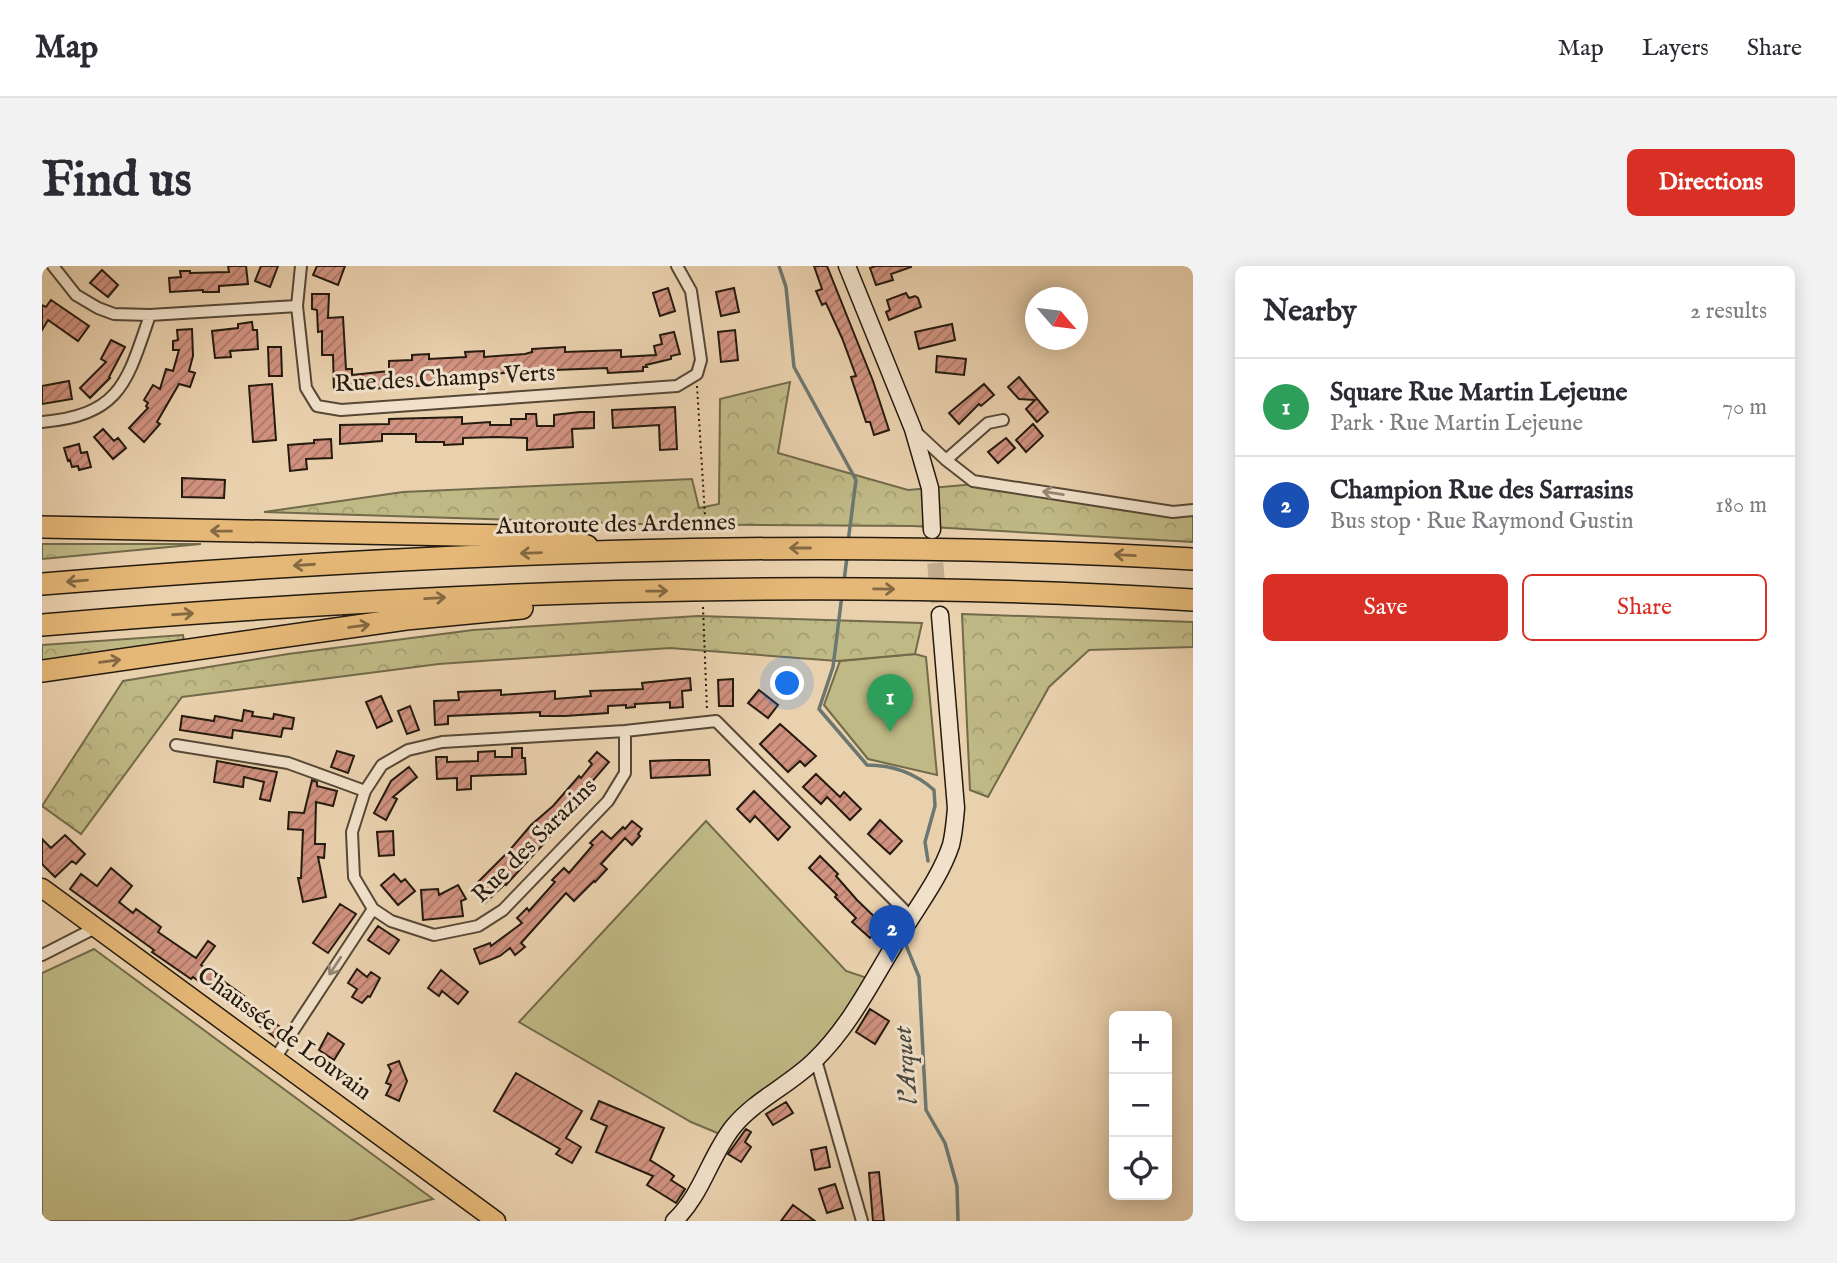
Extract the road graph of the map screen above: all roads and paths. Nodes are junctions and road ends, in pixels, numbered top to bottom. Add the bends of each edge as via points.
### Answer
1 (53, 266) edge
2 (301, 266) edge
3 (677, 266) edge
4 (847, 266) edge
5 (297, 306) junction
6 (150, 315) junction
7 (697, 374) junction
8 (1003, 420) dead end
9 (42, 422) edge
10 (913, 429) junction
11 (946, 460) junction
12 (1193, 510) edge
13 (705, 516) dead end
14 (42, 527) edge
15 (932, 530) tunnel mouth
16 (599, 551) junction
17 (1193, 559) edge
18 (42, 584) edge
19 (589, 592) junction
20 (1193, 600) edge
21 (704, 607) dead end
22 (940, 615) tunnel mouth
23 (42, 625) edge
24 (42, 671) edge
25 (707, 722) junction
26 (625, 731) junction
27 (176, 745) dead end
28 (365, 791) junction
29 (42, 888) edge
30 (373, 909) junction
31 (912, 918) junction
32 (95, 928) junction
33 (42, 955) edge
34 (276, 1057) junction
35 (816, 1060) junction
36 (496, 1221) edge
37 (674, 1221) edge
38 (862, 1221) edge

1 - 6 street via 76,295 97,308 114,314
2 - 5 street, Rue des Champs Verts
3 - 7 street via 691,291 701,360
4 - 10 street
5 - 6 street
5 - 7 street, Rue des Champs Verts via 306,388 317,406 341,410 677,386
6 - 9 street via 133,365 101,407 71,419
7 - 13 path
8 - 11 street via 988,423
10 - 11 street
10 - 15 street via 930,488
12 -> 11 street via 1173,512 973,481
16 -> 14 highway via 558,537
17 -> 16 highway, Autoroute des Ardennes via 883,548
16 -> 18 highway, Autoroute des Ardennes via 447,556
19 -> 20 highway via 869,589
23 -> 19 highway via 445,597
24 -> 19 highway via 406,619 551,605
21 - 25 path
22 - 31 street via 954,831 941,869
25 - 26 street
25 - 31 street via 716,721
26 - 28 street via 442,742 408,750 382,765
26 - 30 street, Rue des Sarazins via 625,773 608,801 503,909 478,926 434,935 391,921
27 - 28 street via 288,763
28 - 30 street via 352,832 354,877
29 - 32 main road, Chaussée de Louvain
30 -> 34 street
31 - 35 street via 850,1016
32 - 33 street
32 - 34 main road, Chaussée de Louvain
34 - 36 main road, Chaussée de Louvain
35 - 37 street via 734,1126
35 - 38 street

